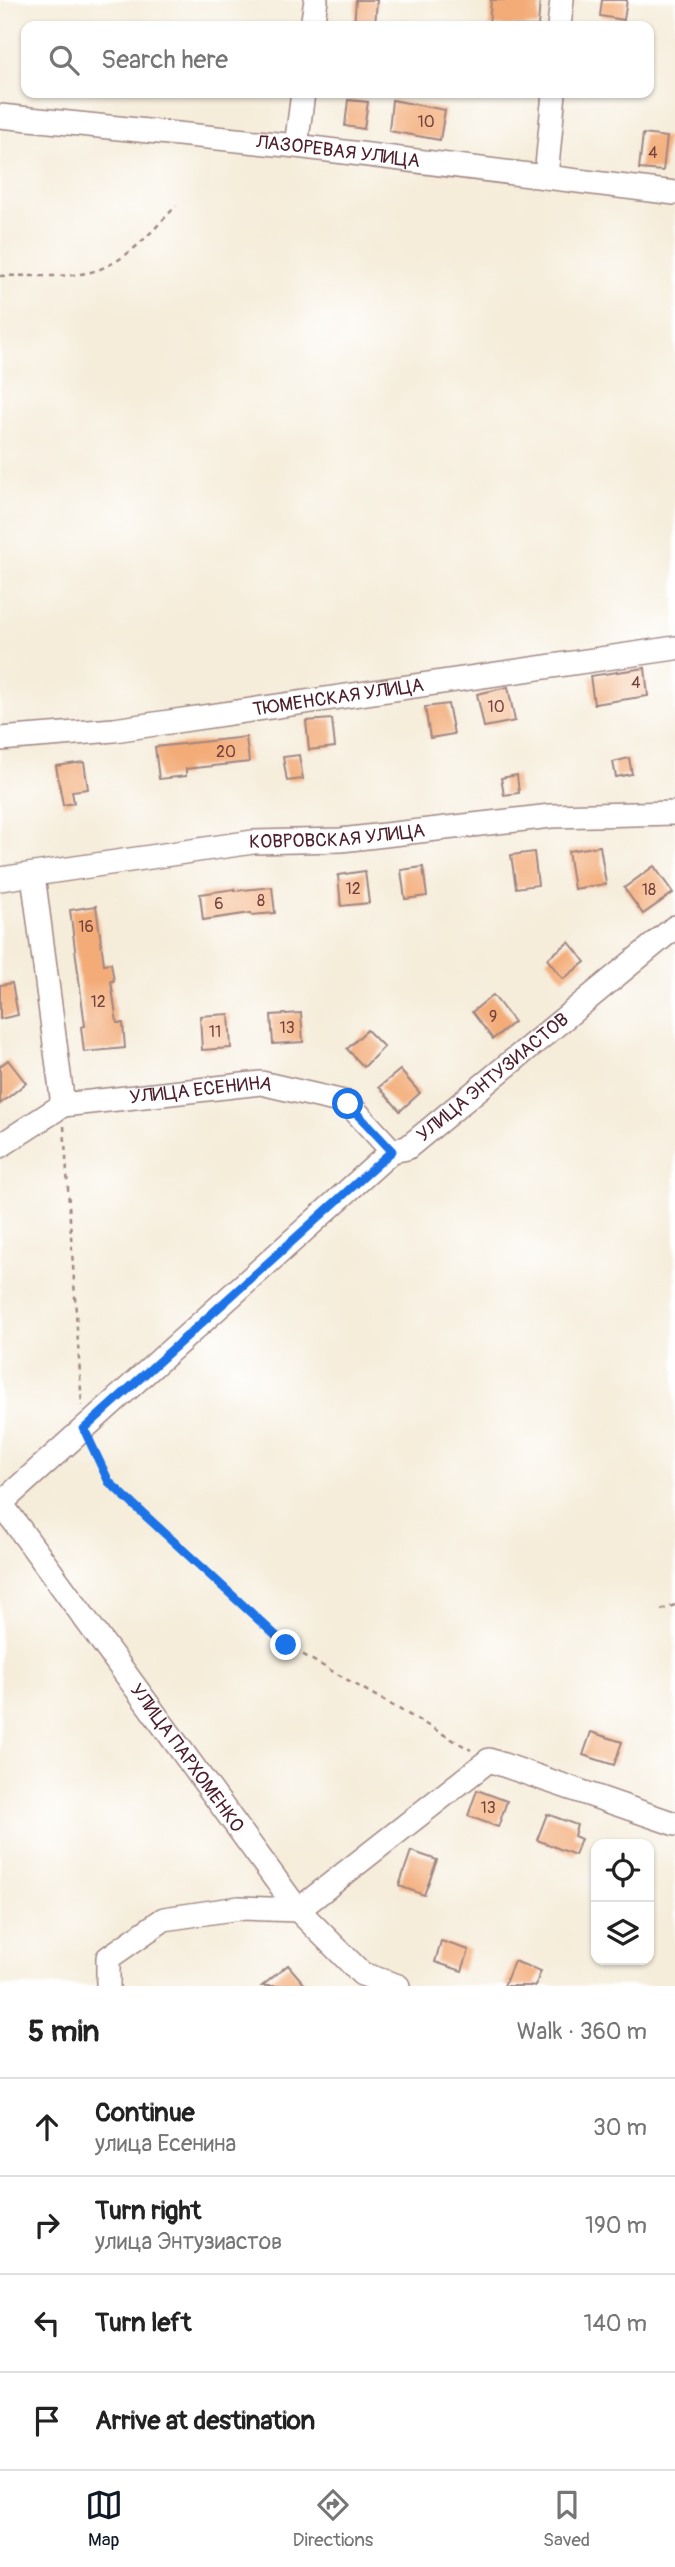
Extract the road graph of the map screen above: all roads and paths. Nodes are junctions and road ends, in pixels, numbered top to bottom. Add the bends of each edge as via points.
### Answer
1 (316, 0) edge
2 (562, 0) edge
3 (314, 21) edge
4 (560, 21) edge
5 (302, 98) edge
6 (554, 98) edge
7 (0, 116) edge
8 (296, 146) junction
9 (546, 177) junction
10 (675, 193) edge
11 (176, 206) dead end
12 (0, 276) edge
13 (675, 648) edge
14 (0, 739) edge
15 (675, 813) edge
16 (33, 875) junction
17 (0, 879) edge
18 (675, 927) edge
19 (63, 1105) junction
20 (0, 1146) edge
21 (392, 1151) junction
22 (84, 1429) junction
23 (0, 1503) edge
24 (675, 1605) edge
25 (661, 1610) dead end
26 (489, 1760) junction
27 (675, 1824) edge
28 (298, 1910) junction
29 (108, 1986) edge
30 (398, 1986) edge

1 - 3 street
2 - 4 street
5 - 8 street
6 - 9 street
7 - 8 street, ЛАЗОРЕВАЯ УЛИЦА
8 - 9 street, ЛАЗОРЕВАЯ УЛИЦА
9 - 10 street, ЛАЗОРЕВАЯ УЛИЦА
11 - 12 path via 137,246 88,273
13 - 14 street, ТЮМЕНСКАЯ УЛИЦА via 114,730
15 - 16 street, КОВРОВСКАЯ УЛИЦА via 551,816 341,840 253,842
16 - 17 street, КОВРОВСКАЯ УЛИЦА
16 - 19 street
18 - 21 street, УЛИЦА ЭНТУЗИАСТОВ via 407,1148
19 - 20 street, УЛИЦА ЕСЕНИНА
19 - 21 street, УЛИЦА ЕСЕНИНА via 261,1083 348,1104
19 - 22 path
21 - 22 street, УЛИЦА ЭНТУЗИАСТОВ
22 - 23 street, УЛИЦА ЭНТУЗИАСТОВ
22 - 26 path via 109,1482 286,1645
23 - 28 street, УЛИЦА ПАРХОМЕНКО
24 - 25 path
26 - 27 street
26 - 28 street
28 - 29 street via 239,1908 164,1919 108,1958
28 - 30 street, УЛИЦА ПАРХОМЕНКО via 362,1974

